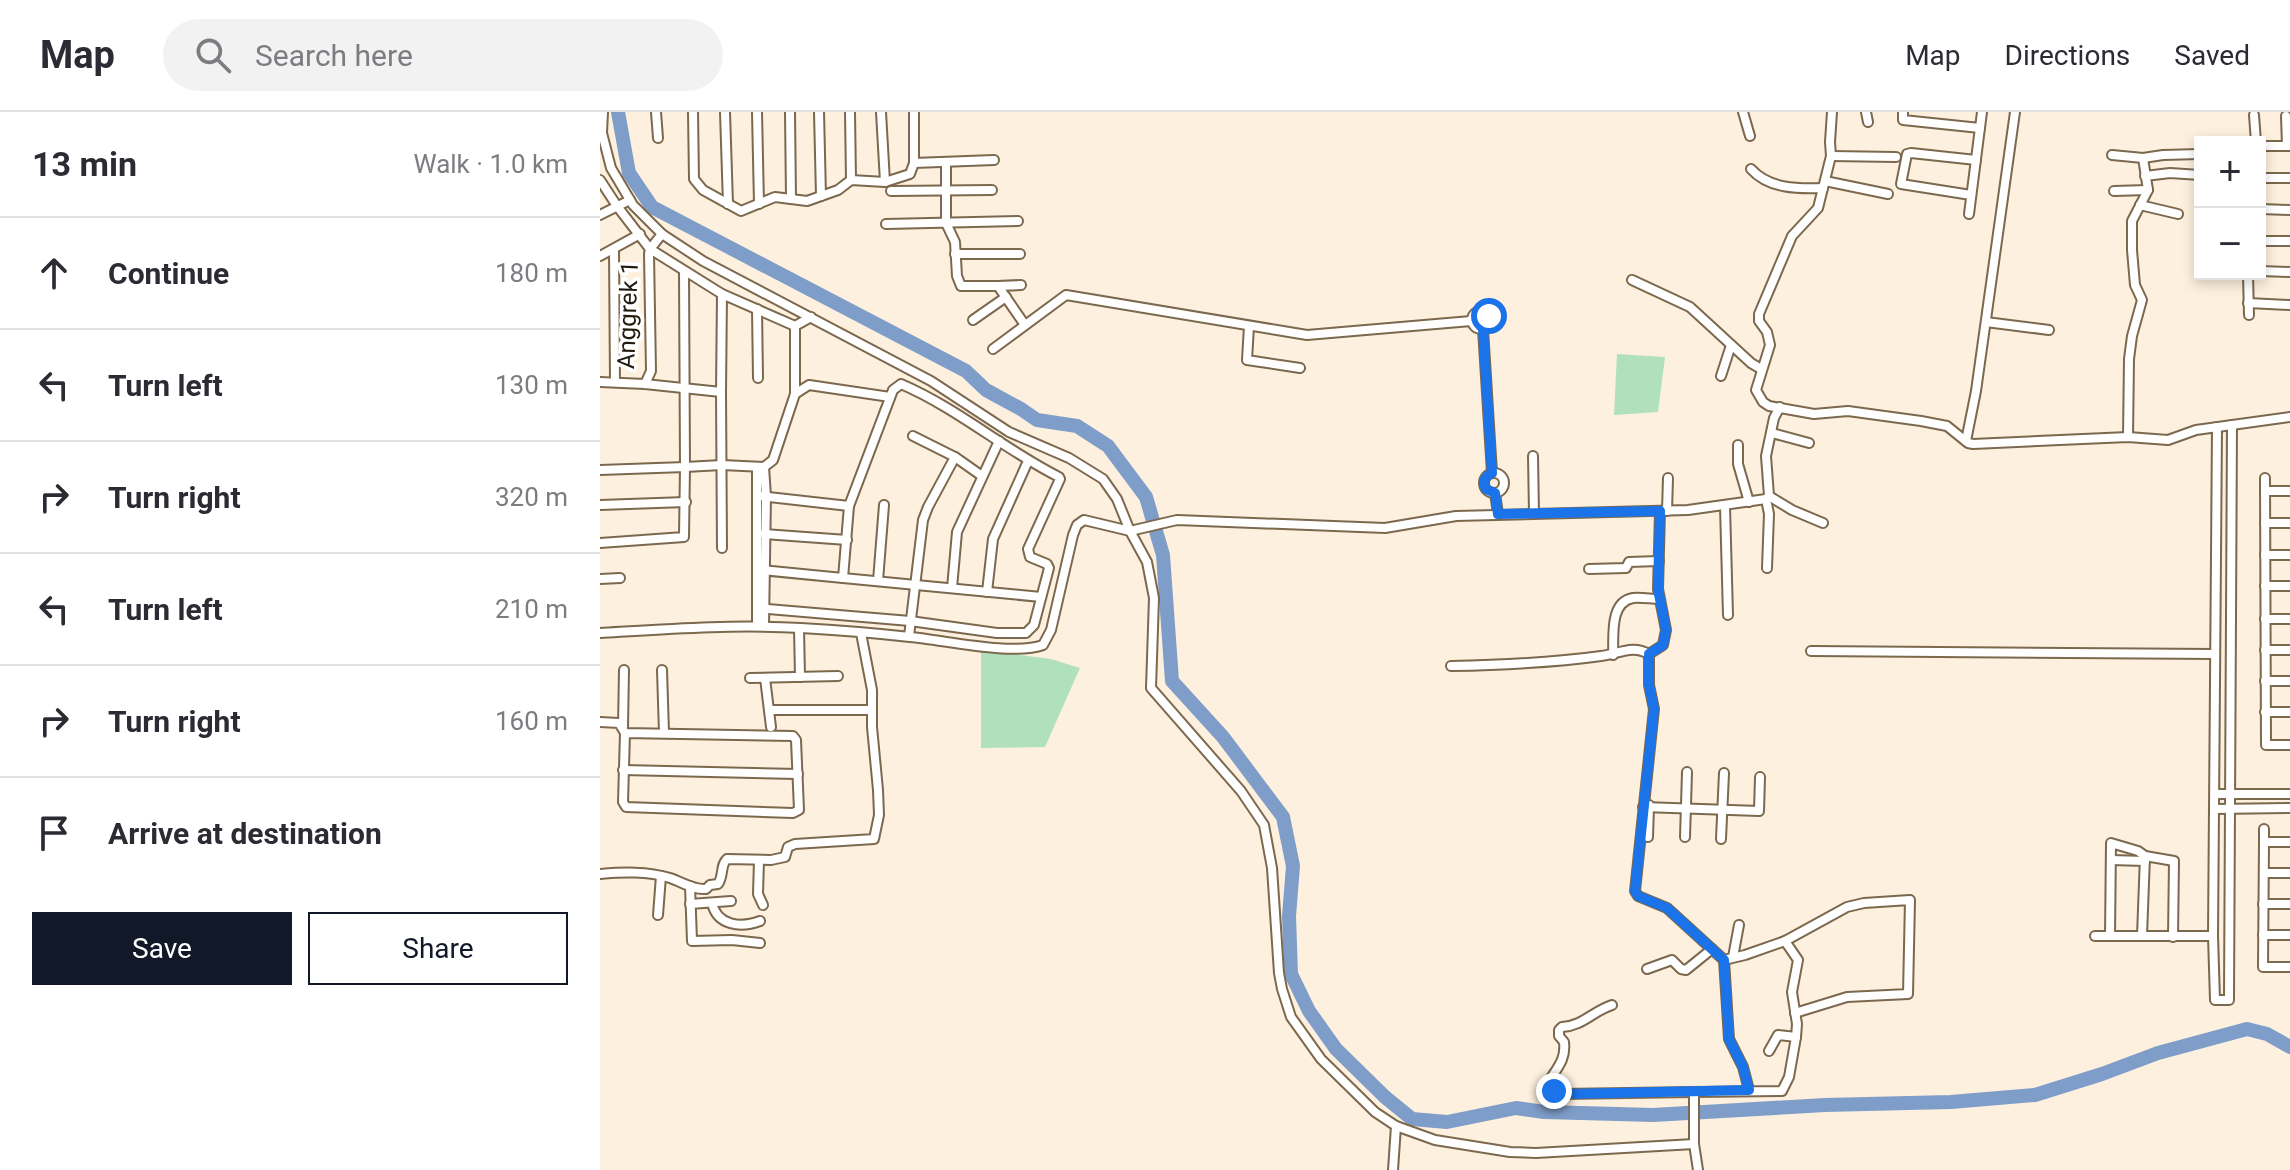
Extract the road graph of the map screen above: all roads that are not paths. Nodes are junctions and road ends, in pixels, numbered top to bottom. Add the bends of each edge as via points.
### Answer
1 (603, 112) edge
2 (656, 112) edge
3 (693, 112) edge
4 (725, 112) edge
5 (757, 112) edge
6 (790, 112) edge
7 (819, 112) edge
8 (850, 112) edge
9 (881, 112) edge
10 (914, 112) edge
11 (1743, 112) edge
12 (1832, 112) edge
13 (1903, 112) edge
14 (1982, 112) edge
15 (2015, 112) edge
16 (2254, 115) dead end
17 (2286, 116) dead end
18 (1980, 128) junction
19 (601, 134) edge
20 (1750, 136) dead end
21 (2257, 136) edge
22 (658, 138) dead end
23 (2266, 145) edge
24 (2288, 146) edge
25 (2194, 154) edge
26 (2112, 155) dead end
27 (1831, 156) junction
28 (1896, 157) dead end
29 (2143, 158) junction
30 (994, 160) dead end
31 (1976, 160) junction
32 (946, 162) junction
33 (914, 163) junction
34 (1751, 169) dead end
35 (604, 173) edge
36 (2194, 175) edge
37 (2145, 176) junction
38 (2266, 178) edge
39 (2290, 178) edge
40 (851, 180) junction
41 (885, 182) junction
42 (1824, 184) junction
43 (946, 190) junction
44 (992, 190) dead end
45 (2148, 190) junction
46 (891, 191) dead end
47 (2114, 191) dead end
48 (1888, 194) dead end
49 (1971, 195) junction
50 (821, 196) junction
51 (791, 199) junction
52 (630, 200) junction
53 (728, 204) junction
54 (759, 204) junction
55 (2140, 205) junction
56 (617, 206) junction
57 (2266, 209) edge
58 (2290, 210) edge
59 (1969, 214) dead end
60 (2178, 214) dead end
61 (600, 215) edge
62 (1018, 221) dead end
63 (946, 223) junction
64 (886, 224) dead end
65 (640, 234) junction
66 (661, 236) junction
67 (2266, 241) edge
68 (2290, 241) edge
69 (651, 248) junction
70 (614, 249) junction
71 (955, 254) junction
72 (1020, 254) dead end
73 (600, 256) edge
74 (684, 271) junction
75 (2266, 271) edge
76 (2290, 272) edge
77 (1632, 280) dead end
78 (2248, 280) edge
79 (1021, 285) dead end
80 (998, 286) junction
81 (722, 294) junction
82 (1006, 297) junction
83 (2248, 303) junction
84 (2290, 305) edge
85 (757, 309) junction
86 (2249, 315) dead end
87 (809, 319) junction
88 (973, 320) dead end
89 (1471, 321) junction
90 (1986, 322) junction
91 (1025, 325) junction
92 (795, 326) junction
93 (1249, 326) junction
94 (1483, 329) junction
95 (2049, 330) dead end
96 (1731, 345) junction
97 (993, 349) dead end
98 (1300, 368) dead end
99 (1761, 369) junction
100 (1721, 376) dead end
101 (758, 378) dead end
102 (600, 382) edge
103 (615, 382) junction
104 (645, 384) junction
105 (685, 388) junction
106 (721, 392) junction
107 (795, 394) junction
108 (890, 397) junction
109 (1780, 407) junction
110 (2290, 417) edge
111 (2232, 425) junction
112 (2217, 427) junction
113 (1772, 433) junction
114 (913, 436) dead end
115 (2128, 437) junction
116 (999, 441) junction
117 (1966, 441) junction
118 (1809, 443) dead end
119 (1738, 445) dead end
120 (1533, 456) dead end
121 (955, 457) junction
122 (1028, 461) junction
123 (722, 465) junction
124 (685, 467) junction
125 (761, 467) junction
126 (600, 470) edge
127 (982, 476) junction
128 (1668, 478) dead end
129 (2265, 478) dead end
130 (2265, 491) junction
131 (2290, 491) edge
132 (762, 496) junction
133 (1768, 498) junction
134 (686, 502) junction
135 (1749, 502) junction
136 (600, 505) edge
137 (884, 505) dead end
138 (849, 506) junction
139 (1725, 506) junction
140 (1664, 511) junction
141 (1534, 513) junction
142 (1498, 514) junction
143 (1823, 523) dead end
144 (2265, 523) junction
145 (2290, 523) edge
146 (1132, 531) junction
147 (762, 534) junction
148 (847, 540) junction
149 (600, 543) edge
150 (722, 548) dead end
151 (2265, 555) junction
152 (2290, 555) edge
153 (1659, 561) junction
154 (1767, 568) dead end
155 (1589, 569) dead end
156 (761, 570) junction
157 (620, 578) dead end
158 (843, 578) junction
159 (600, 579) edge
160 (878, 581) junction
161 (914, 586) junction
162 (2265, 586) junction
163 (2290, 586) edge
164 (952, 588) junction
165 (987, 592) junction
166 (1041, 597) junction
167 (1659, 599) junction
168 (761, 608) junction
169 (1728, 615) dead end
170 (2265, 619) junction
171 (2290, 619) edge
172 (910, 621) junction
173 (760, 626) junction
174 (799, 628) junction
175 (600, 633) edge
176 (861, 633) junction
177 (909, 636) junction
178 (2231, 645) junction
179 (2215, 650) junction
180 (2265, 650) junction
181 (2290, 650) edge
182 (1811, 651) dead end
183 (1649, 654) junction
184 (1613, 655) junction
185 (1451, 666) dead end
186 (624, 670) dead end
187 (662, 670) dead end
188 (838, 676) dead end
189 (800, 677) junction
190 (750, 678) dead end
191 (765, 678) junction
192 (2265, 681) junction
193 (2290, 681) edge
194 (769, 710) junction
195 (869, 710) dead end
196 (2265, 712) junction
197 (2290, 712) edge
198 (600, 722) edge
199 (771, 727) dead end
200 (624, 730) junction
201 (664, 733) junction
202 (2290, 745) edge
203 (1650, 768) dead end
204 (623, 770) junction
205 (1687, 772) dead end
206 (1724, 773) dead end
207 (798, 774) junction
208 (1760, 777) dead end
209 (2215, 794) junction
210 (2231, 794) junction
211 (2290, 794) edge
212 (1646, 807) junction
213 (1686, 808) junction
214 (2231, 808) junction
215 (2290, 808) edge
216 (1722, 809) junction
217 (2215, 809) junction
218 (2264, 829) dead end
219 (1648, 837) dead end
220 (1685, 837) dead end
221 (1721, 839) dead end
222 (2264, 842) junction
223 (2290, 842) edge
224 (2145, 858) junction
225 (759, 860) junction
226 (2111, 860) junction
227 (2264, 873) junction
228 (2290, 873) edge
229 (600, 874) edge
230 (661, 876) junction
231 (690, 886) junction
232 (731, 901) dead end
233 (712, 903) junction
234 (690, 904) junction
235 (2263, 904) junction
236 (2290, 904) edge
237 (763, 905) dead end
238 (658, 915) dead end
239 (760, 921) dead end
240 (1739, 925) dead end
241 (2263, 935) junction
242 (2290, 935) edge
243 (2095, 936) dead end
244 (2110, 936) junction
245 (2142, 936) junction
246 (2213, 936) junction
247 (2173, 937) junction
248 (1785, 941) junction
249 (760, 943) dead end
250 (1712, 949) junction
251 (1728, 958) junction
252 (2290, 967) edge
253 (1647, 969) dead end
254 (1612, 1005) dead end
255 (1795, 1013) junction
256 (1796, 1037) junction
257 (1769, 1051) dead end
258 (1749, 1090) junction
259 (1695, 1096) junction
260 (1396, 1126) junction
261 (1694, 1144) junction
262 (1393, 1170) edge
263 (1698, 1170) edge

1 - 19 street
2 - 22 street
3 - 53 street via 694,179
4 - 53 street
5 - 54 street
6 - 51 street
7 - 50 street
8 - 40 street
9 - 41 street
10 - 33 street
11 - 20 street
12 - 27 street
13 - 18 street via 1903,120
14 - 18 street
15 - 90 street
16 - 21 street
17 - 24 street
18 - 31 street
19 - 35 street
23 - 24 street
25 - 29 street
26 - 29 street
27 - 28 street
27 - 42 street
29 - 37 street
30 - 32 street
31 - 49 street
31 - 49 street via 1907,154 1901,184
32 - 33 street
32 - 43 street
33 - 41 street via 910,174
34 - 42 street via 1780,186
35 - 52 street
35 - 56 street
36 - 37 street
37 - 45 street
38 - 39 street
40 - 41 street
40 - 50 street
42 - 48 street
42 - 99 street via 1816,211 1792,236 1761,306 1759,321 1770,345
43 - 44 street
43 - 46 street
43 - 63 street
45 - 47 street
45 - 55 street
49 - 59 street
50 - 51 street
51 - 54 street via 775,197
52 - 56 street
52 - 66 street
53 - 54 street via 741,211
55 - 60 street
55 - 115 street via 2132,221 2135,285 2142,300 2129,359
56 - 61 street
56 - 65 street
57 - 58 street
62 - 63 street
63 - 64 street
63 - 71 street
65 - 69 street
65 - 70 street
66 - 69 street
66 - 87 street
67 - 68 street
69 - 74 street
69 - 104 street, Anggrek 1 via 651,371
70 - 73 street
70 - 103 street
71 - 72 street
71 - 80 street via 961,286
74 - 81 street
74 - 105 street
75 - 76 street
77 - 96 street via 1690,307
78 - 83 street
79 - 80 street
80 - 82 street
81 - 85 street
81 - 106 street
82 - 88 street
82 - 91 street
83 - 84 street
83 - 86 street
85 - 92 street
85 - 101 street
87 - 92 street
87 - 146 street via 931,381 1009,432 1092,470 1111,488
89 - 93 street via 1307,335
89 - 94 street
89 - 94 street via 1478,311 1487,314 1490,323
90 - 95 street
90 - 117 street
91 - 93 street via 1066,295
91 - 97 street
92 - 107 street
93 - 98 street via 1247,360
94 - 142 street via 1492,473 1484,486 1495,493
96 - 99 street
96 - 100 street
99 - 109 street via 1757,394 1763,402
102 - 103 street
103 - 104 street
104 - 105 street
105 - 106 street
105 - 124 street
106 - 123 street
107 - 108 street via 809,385
107 - 125 street via 776,455
108 - 116 street via 903,385
108 - 138 street
109 - 113 street
109 - 117 street via 1921,421 1947,426
110 - 111 street
111 - 112 street
111 - 178 street
112 - 115 street via 2168,440
112 - 179 street
113 - 118 street
113 - 133 street via 1766,456
114 - 121 street
115 - 117 street
116 - 122 street
116 - 127 street
119 - 135 street
120 - 141 street
121 - 127 street
121 - 161 street via 923,520
122 - 165 street via 993,539
122 - 166 street via 1060,478 1028,549 1030,557 1049,566
123 - 124 street
123 - 125 street
123 - 150 street
124 - 126 street
124 - 134 street
125 - 132 street
127 - 164 street via 957,532
128 - 140 street
129 - 130 street
130 - 131 street
130 - 144 street
132 - 138 street
132 - 147 street
133 - 135 street
133 - 143 street
133 - 154 street
134 - 136 street
134 - 149 street via 684,537
135 - 139 street
137 - 160 street
138 - 148 street
139 - 140 street
139 - 169 street
140 - 141 street
140 - 153 street
141 - 142 street
142 - 146 street via 1365,528 1175,520
144 - 145 street
144 - 151 street
146 - 177 street via 1079,522 1043,645 1026,649
146 - 260 street via 1147,562 1154,598 1151,688 1264,825 1279,973 1291,1017 1341,1080
147 - 148 street
147 - 156 street
148 - 158 street
151 - 152 street
151 - 162 street
153 - 155 street
153 - 167 street
156 - 158 street
156 - 168 street
157 - 159 street
158 - 160 street
160 - 161 street
161 - 164 street
161 - 172 street
162 - 163 street
162 - 170 street
164 - 165 street
165 - 166 street
166 - 172 street via 1034,625 1026,633
167 - 183 street via 1665,642
167 - 184 street via 1634,598 1619,606
168 - 172 street
168 - 173 street
170 - 171 street
170 - 180 street
172 - 177 street
173 - 174 street
173 - 175 street
174 - 176 street
174 - 189 street
176 - 177 street
176 - 225 street via 872,690 877,766 879,815 874,839 795,844 784,857
178 - 179 street
178 - 210 street
179 - 182 street
179 - 209 street
180 - 181 street
180 - 192 street
183 - 184 street via 1635,649
183 - 212 street via 1654,709
184 - 185 street via 1526,665
186 - 200 street
187 - 201 street
188 - 189 street
189 - 191 street
190 - 191 street
191 - 194 street
192 - 193 street
192 - 196 street
194 - 195 street
194 - 199 street
196 - 197 street
196 - 202 street via 2266,745
198 - 200 street via 619,723
200 - 201 street
200 - 204 street
201 - 207 street via 793,736
203 - 212 street
204 - 207 street
204 - 207 street via 626,807 793,813 799,810
205 - 213 street
206 - 216 street
208 - 216 street via 1759,811
209 - 210 street
209 - 217 street
210 - 211 street
210 - 214 street
212 - 213 street
212 - 219 street
212 - 250 street via 1635,892 1667,908
213 - 216 street
213 - 220 street
214 - 215 street
214 - 217 street
214 - 246 street via 2229,1000 2215,1000
216 - 221 street
217 - 246 street
218 - 222 street
222 - 223 street
222 - 227 street
224 - 226 street
224 - 226 street via 2111,843
224 - 245 street
224 - 247 street via 2174,861
225 - 231 street via 726,859 718,884
225 - 237 street via 758,896
226 - 244 street
227 - 228 street
227 - 235 street
229 - 230 street
230 - 231 street
230 - 238 street
231 - 234 street
232 - 233 street
233 - 234 street
233 - 239 street via 726,922
234 - 249 street via 692,941
235 - 236 street
235 - 241 street
240 - 251 street
241 - 242 street
241 - 252 street via 2263,967
243 - 244 street
244 - 245 street
245 - 247 street
246 - 247 street
248 - 251 street
248 - 255 street via 1798,960 1792,992
248 - 255 street via 1847,907 1910,900 1908,994 1847,997
250 - 251 street
250 - 253 street via 1686,970 1672,960
251 - 258 street via 1729,1039
254 - 259 street via 1559,1030 1565,1058 1549,1081 1554,1091
255 - 256 street
256 - 257 street via 1778,1035
256 - 258 street via 1782,1091
258 - 259 street
259 - 261 street
260 - 261 street via 1435,1140 1510,1152
260 - 262 street
261 - 263 street

